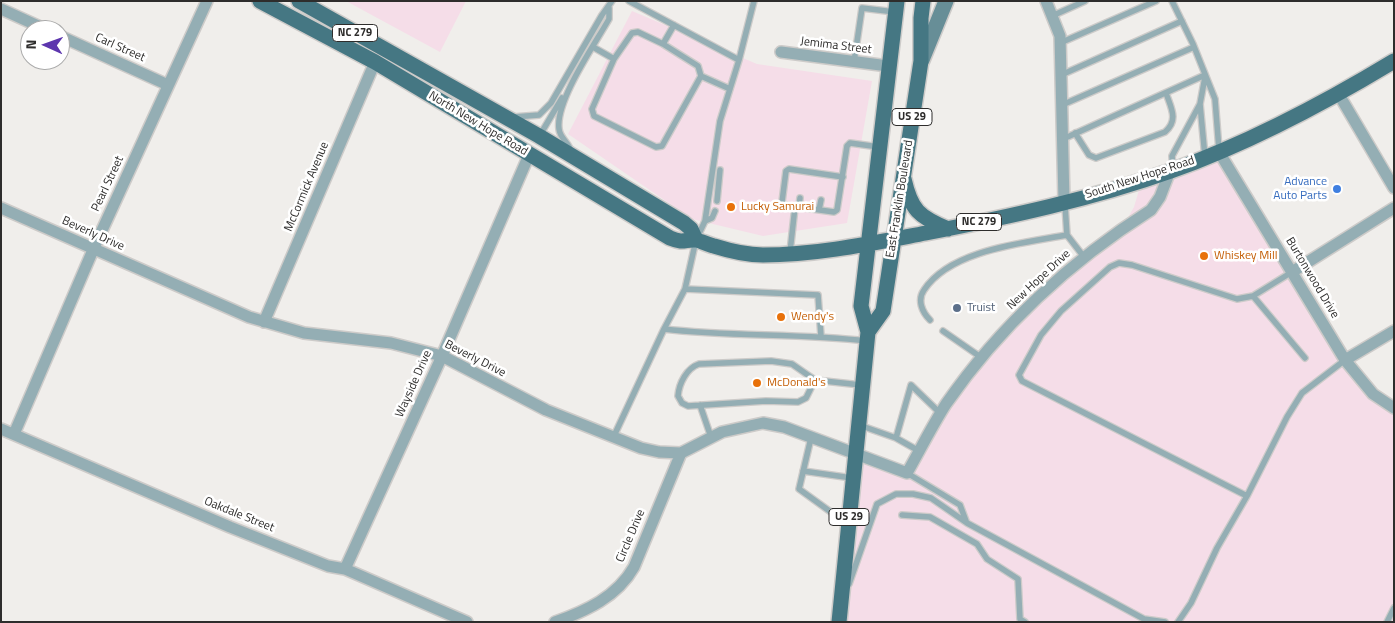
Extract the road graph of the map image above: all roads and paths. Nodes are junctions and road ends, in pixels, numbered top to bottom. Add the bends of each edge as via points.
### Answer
1 (207, 1) edge
2 (260, 1) edge
3 (299, 1) edge
4 (612, 1) edge
5 (630, 1) edge
6 (754, 1) edge
7 (923, 1) edge
8 (946, 1) edge
9 (1046, 1) edge
10 (1085, 1) edge
11 (1156, 1) edge
12 (1172, 1) edge
13 (896, 6) edge
14 (609, 8) junction
15 (1, 9) edge
16 (1052, 16) junction
17 (25, 20) edge
18 (1182, 22) junction
19 (674, 25) junction
20 (70, 41) edge
21 (1060, 43) junction
22 (663, 44) junction
23 (593, 47) junction
24 (1194, 47) junction
25 (781, 52) dead end
26 (614, 59) junction
27 (738, 60) junction
28 (922, 61) junction
29 (1394, 61) edge
30 (375, 62) junction
31 (854, 62) junction
32 (888, 66) junction
33 (1061, 75) junction
34 (1205, 75) junction
35 (701, 76) junction
36 (168, 85) junction
37 (730, 88) junction
38 (567, 93) junction
39 (1166, 93) junction
40 (1338, 93) junction
41 (1200, 104) junction
42 (1062, 105) junction
43 (504, 117) junction
44 (1075, 133) junction
45 (498, 136) junction
46 (539, 136) junction
47 (1063, 139) junction
48 (879, 148) junction
49 (528, 155) junction
50 (1212, 155) junction
51 (572, 156) junction
52 (720, 170) dead end
53 (804, 171) junction
54 (1172, 171) junction
55 (825, 174) junction
56 (903, 174) junction
57 (843, 177) junction
58 (803, 178) dead end
59 (824, 181) dead end
60 (1394, 188) edge
61 (800, 198) dead end
62 (821, 200) dead end
63 (716, 201) dead end
64 (1064, 201) junction
65 (797, 207) junction
66 (1, 208) edge
67 (1394, 208) edge
68 (819, 210) junction
69 (715, 211) dead end
70 (705, 221) junction
71 (948, 228) junction
72 (1067, 235) junction
73 (893, 239) junction
74 (696, 240) junction
75 (868, 244) junction
76 (93, 250) junction
77 (790, 253) junction
78 (1084, 257) junction
79 (1292, 272) junction
80 (684, 289) junction
81 (1253, 296) junction
82 (930, 320) dead end
83 (264, 322) junction
84 (664, 329) junction
85 (943, 331) dead end
86 (1394, 331) edge
87 (821, 336) junction
88 (867, 336) junction
89 (442, 356) junction
90 (982, 358) junction
91 (1305, 358) dead end
92 (1345, 360) junction
93 (815, 380) junction
94 (861, 385) junction
95 (700, 405) junction
96 (1394, 408) edge
97 (940, 414) junction
98 (858, 425) junction
99 (1, 429) edge
100 (14, 434) junction
101 (710, 437) junction
102 (810, 438) junction
103 (896, 438) junction
104 (613, 439) junction
105 (919, 451) junction
106 (681, 453) junction
107 (855, 453) junction
108 (803, 471) junction
109 (907, 473) junction
110 (852, 478) junction
111 (1247, 496) junction
112 (902, 515) dead end
113 (967, 522) junction
114 (848, 525) junction
115 (345, 569) junction
116 (1394, 608) edge
117 (839, 616) edge
118 (1141, 620) edge
119 (467, 622) edge
120 (555, 622) edge
121 (1025, 622) edge
122 (1165, 622) edge
123 (1178, 622) edge
124 (1387, 622) edge

1 - 36 street, Pearl Street
2 - 30 main road, North New Hope Road
3 - 43 main road, North New Hope Road / NC 279
4 - 14 lane
5 - 19 lane
6 - 27 lane
7 - 28 main road, East Franklin Boulevard / US 29
8 - 28 main road
9 - 16 street
10 - 16 lane
11 - 21 lane
12 - 18 lane
13 - 31 lane via 862,8
13 - 32 main road, East Franklin Boulevard / US 29
14 - 23 lane via 608,19
14 - 43 lane via 544,110 534,116
15 - 17 street
16 - 21 street
18 - 24 lane
18 - 33 lane
19 - 22 lane
19 - 27 lane
20 - 36 street, Carl Street
21 - 33 street
22 - 26 lane via 638,32 632,33
22 - 35 lane via 698,66
23 - 26 lane
23 - 38 lane
24 - 34 lane
24 - 42 lane
25 - 31 street, Jemima Street
26 - 35 lane via 592,109 594,116 656,147 662,146
27 - 37 lane
28 - 56 main road, East Franklin Boulevard / US 29
29 - 40 main road, South New Hope Road / NC 279
30 - 45 main road, North New Hope Road
30 - 83 street, McCormick Avenue
31 - 32 street, Jemima Street
32 - 48 main road, East Franklin Boulevard / US 29
33 - 42 street
34 - 39 lane
34 - 41 lane
34 - 50 lane via 1215,99
35 - 37 lane
36 - 76 street, Pearl Street
37 - 70 lane via 720,120
38 - 46 lane
38 - 51 lane via 559,127
39 - 44 lane
39 - 44 lane via 1174,116 1172,126 1165,132 1096,158 1089,155
40 - 50 main road, South New Hope Road / NC 279
40 - 60 street
41 - 50 lane
41 - 54 lane via 1172,156
42 - 47 street
43 - 46 main road, North New Hope Road / NC 279
44 - 47 lane
45 - 46 main road via 509,134 527,139
45 - 49 main road, North New Hope Road
46 - 51 main road, North New Hope Road / NC 279
47 - 64 street
48 - 57 lane via 850,143
48 - 75 main road, East Franklin Boulevard / US 29
49 - 74 main road, North New Hope Road via 670,238 685,242
49 - 89 street, Wayside Drive
50 - 54 main road, South New Hope Road / NC 279
50 - 79 street, Burtonwood Drive
51 - 74 main road, North New Hope Road / NC 279 via 688,226
52 - 63 lane
53 - 55 lane
53 - 58 lane
53 - 65 lane via 786,171 782,202
54 - 64 main road, South New Hope Road / NC 279
54 - 78 street, New Hope Drive via 1152,210
55 - 57 lane
55 - 59 lane
56 - 71 main road via 912,205 928,221
56 - 73 main road, East Franklin Boulevard / US 29
57 - 68 lane via 837,210
61 - 65 lane
62 - 68 lane
64 - 71 main road, South New Hope Road / NC 279
64 - 72 lane
65 - 68 lane
65 - 77 lane
66 - 76 street, Beverly Drive
67 - 79 street
69 - 70 lane via 712,218
70 - 74 lane
71 - 73 main road, South New Hope Road / NC 279
72 - 78 lane
72 - 82 lane via 1001,247 956,264 931,279 921,295 923,313
73 - 75 main road, South New Hope Road / NC 279
73 - 88 main road, East Franklin Boulevard / US 29 via 882,311
74 - 77 main road, North New Hope Road / NC 279 via 728,251
74 - 80 lane
75 - 77 main road, North New Hope Road / NC 279
75 - 88 main road, East Franklin Boulevard / US 29 via 861,306
76 - 83 street, Beverly Drive
76 - 100 street, Pearl Street
78 - 90 street, New Hope Drive via 1036,299
79 - 81 lane
79 - 92 street, Burtonwood Drive
80 - 84 lane
80 - 87 lane via 818,295
81 - 91 lane
81 - 111 lane via 1237,299 1132,265 1110,267 1061,311 1041,335 1019,375 1022,381
83 - 89 street, Beverly Drive via 304,333 391,343
84 - 87 lane
84 - 104 lane
85 - 90 lane
86 - 92 street
87 - 88 lane
88 - 94 main road, East Franklin Boulevard / US 29
89 - 104 street, Beverly Drive via 546,410
89 - 115 street, Wayside Drive
90 - 97 street, New Hope Drive
92 - 96 street, Burtonwood Drive via 1373,394
92 - 111 lane via 1302,394
93 - 94 lane
93 - 95 lane via 806,398 798,402
93 - 95 lane via 792,364 771,361 699,364 685,376 678,396 688,406
94 - 98 main road, East Franklin Boulevard / US 29
95 - 101 lane
97 - 103 lane via 911,385
97 - 105 street, New Hope Drive
98 - 103 lane
98 - 107 main road, East Franklin Boulevard / US 29
99 - 100 street, Oakdale Street
100 - 115 street, Oakdale Street via 230,527 328,566
101 - 102 street via 763,423 784,427
101 - 106 street
102 - 107 street
102 - 108 lane
103 - 105 lane
104 - 106 street, Beverly Drive via 659,452
105 - 109 street, New Hope Drive
106 - 120 street, Circle Drive via 634,567 624,583 604,599
107 - 109 street
107 - 110 main road, East Franklin Boulevard / US 29
108 - 110 lane
108 - 114 lane via 799,489
109 - 113 lane via 960,505
110 - 114 main road, East Franklin Boulevard / US 29
111 - 123 lane via 1230,522 1191,604
112 - 121 lane via 930,517 977,544 988,559 1018,578 1020,619
113 - 117 lane via 931,498 913,494 896,494 878,504
113 - 118 lane
114 - 117 main road, East Franklin Boulevard / US 29
115 - 119 street, Oakdale Street
116 - 124 lane
118 - 122 lane

